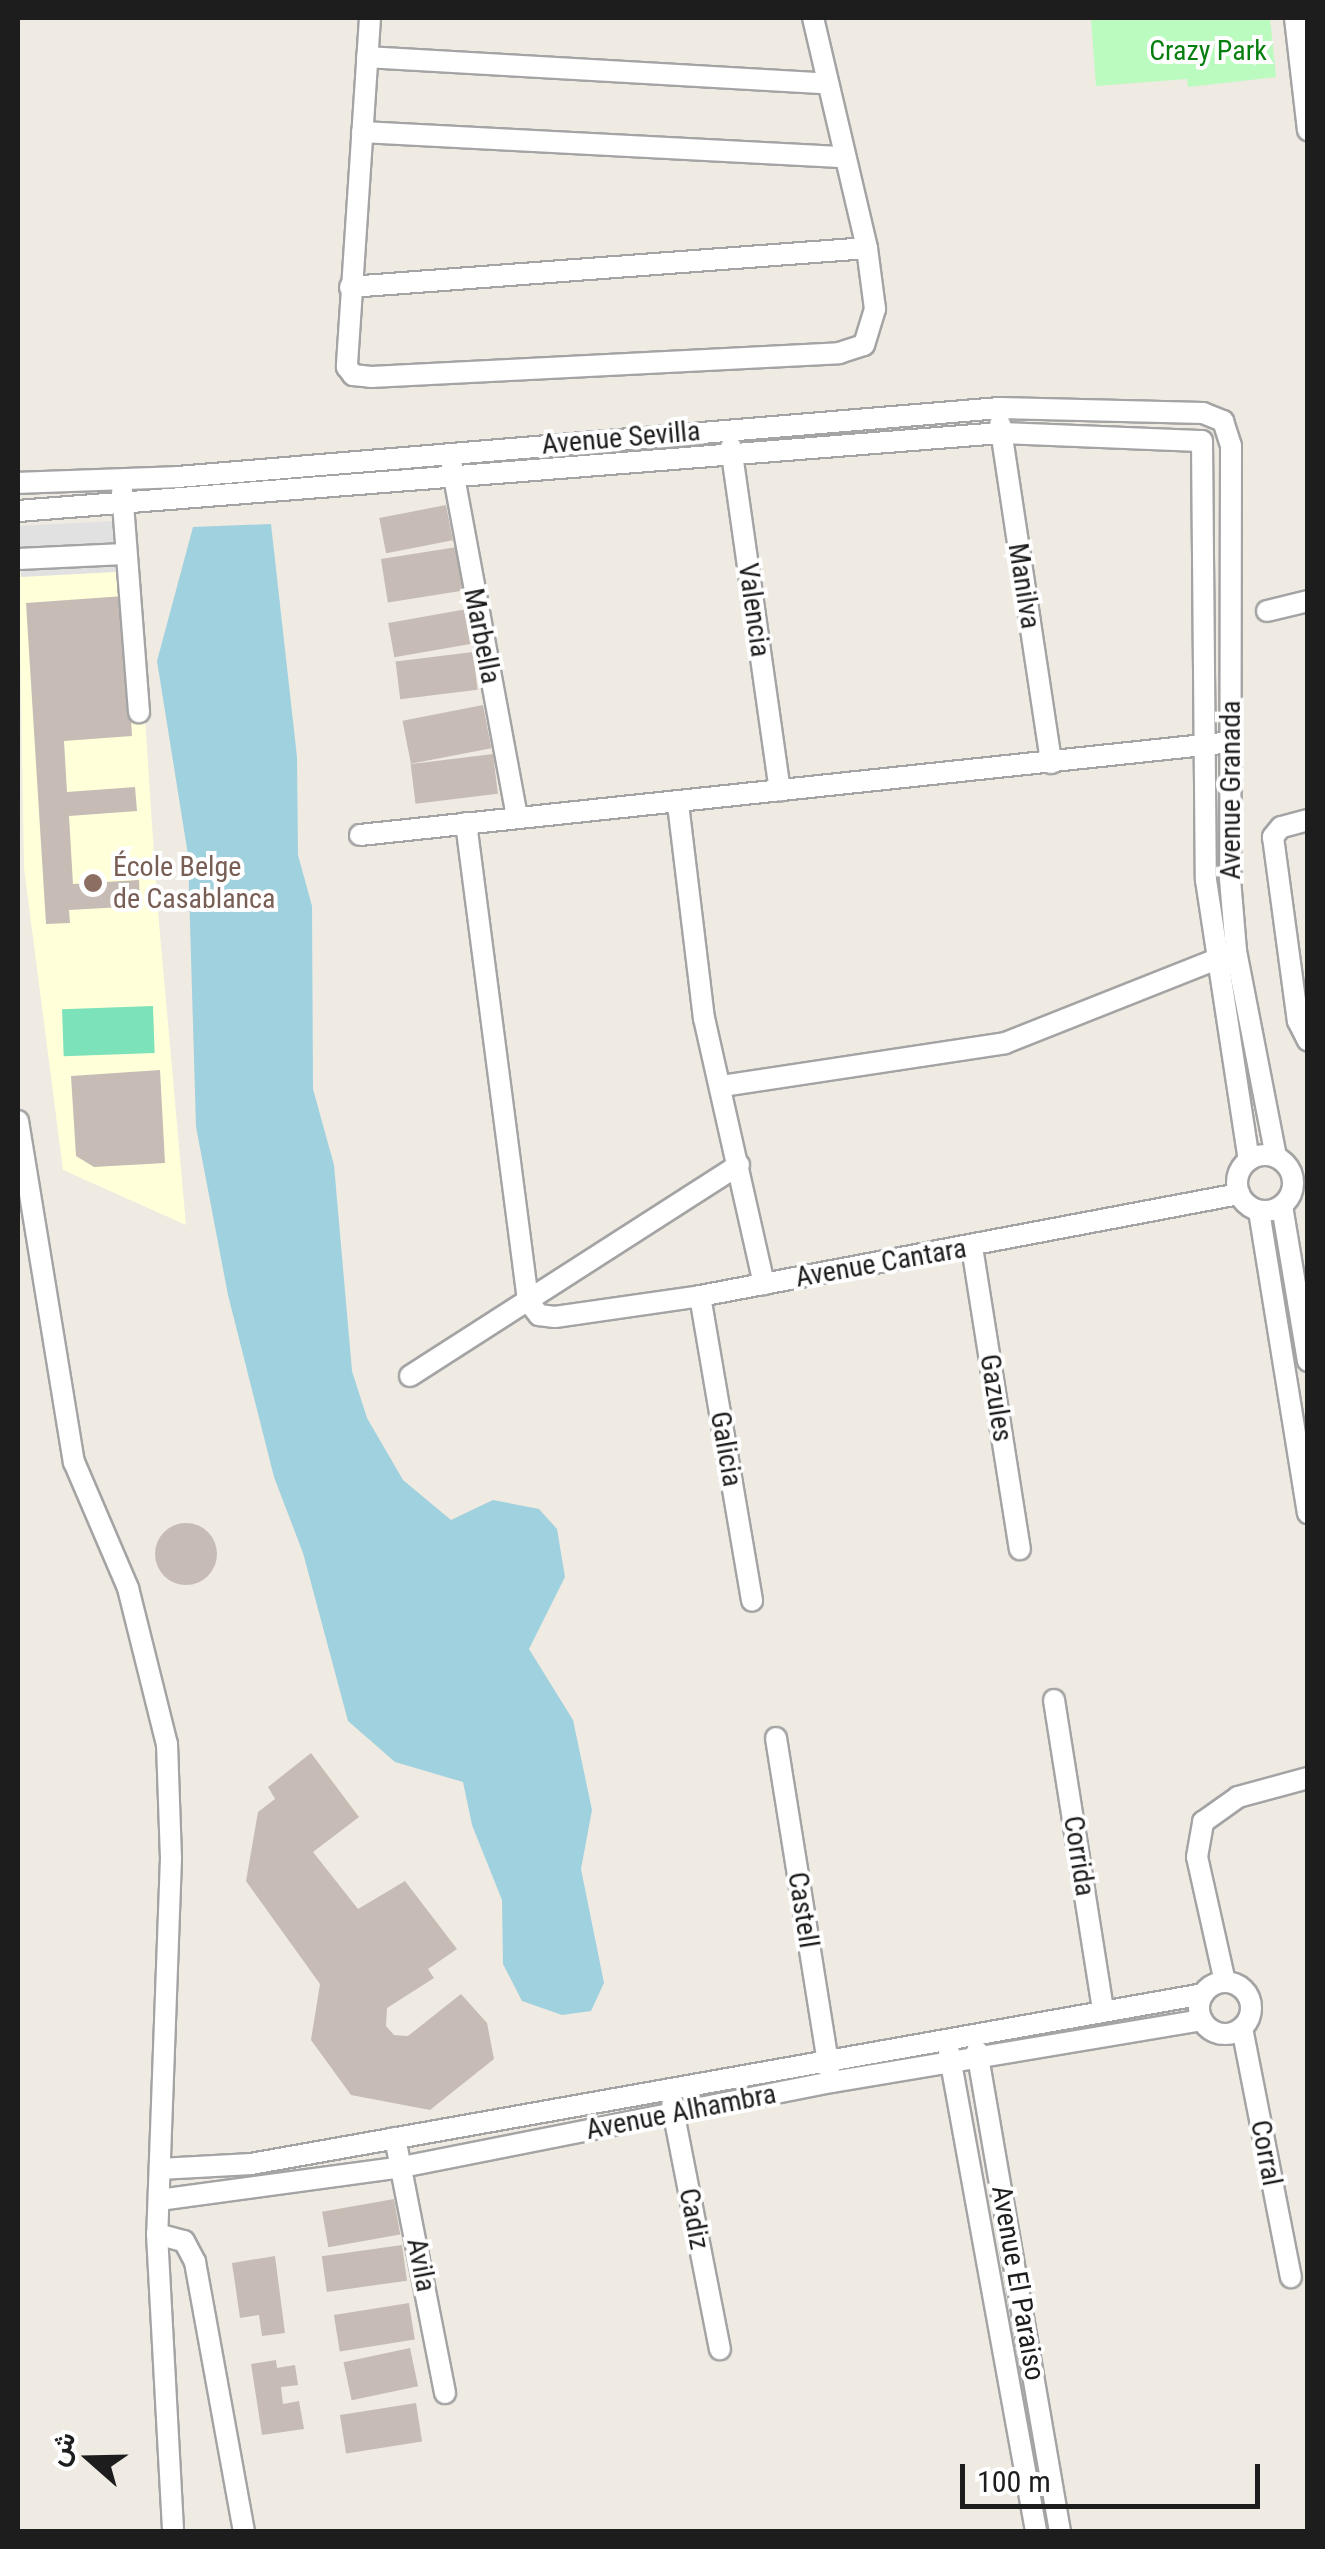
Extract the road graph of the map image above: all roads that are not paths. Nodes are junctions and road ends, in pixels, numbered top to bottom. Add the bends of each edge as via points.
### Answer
1 (370, 18) edge
2 (812, 18) edge
3 (1295, 18) edge
4 (367, 57) junction
5 (824, 83) junction
6 (1308, 130) edge
7 (362, 132) junction
8 (844, 157) junction
9 (867, 248) junction
10 (350, 287) junction
11 (1000, 408) junction
12 (1223, 421) junction
13 (730, 428) junction
14 (1000, 433) junction
15 (1202, 442) junction
16 (451, 454) junction
17 (732, 457) junction
18 (121, 480) junction
19 (452, 480) junction
20 (18, 483) edge
21 (18, 510) edge
22 (123, 513) junction
23 (125, 554) junction
24 (18, 559) edge
25 (1308, 601) edge
26 (1267, 612) dead end
27 (139, 712) dead end
28 (1230, 742) junction
29 (1202, 746) junction
30 (1051, 763) junction
31 (780, 791) junction
32 (678, 804) junction
33 (516, 818) junction
34 (1308, 820) edge
35 (466, 823) junction
36 (360, 834) dead end
37 (1236, 951) junction
38 (1215, 960) junction
39 (1308, 1041) edge
40 (722, 1086) junction
41 (18, 1121) edge
42 (1249, 1160) junction
43 (739, 1165) junction
44 (1295, 1172) edge
45 (1239, 1194) junction
46 (1282, 1206) junction
47 (1259, 1211) junction
48 (972, 1247) junction
49 (764, 1284) junction
50 (700, 1296) junction
51 (528, 1301) junction
52 (1308, 1360) edge
53 (410, 1376) dead end
54 (1308, 1513) edge
55 (1020, 1549) dead end
56 (752, 1601) dead end
57 (1054, 1700) dead end
58 (776, 1738) dead end
59 (1308, 1778) edge
60 (1224, 1982) junction
61 (1203, 1994) junction
62 (1103, 2012) junction
63 (1202, 2020) junction
64 (1242, 2028) junction
65 (974, 2034) junction
66 (948, 2040) junction
67 (826, 2057) junction
68 (978, 2060) junction
69 (951, 2065) junction
70 (832, 2082) junction
71 (668, 2088) junction
72 (674, 2114) junction
73 (395, 2138) junction
74 (402, 2167) junction
75 (160, 2169) junction
76 (159, 2200) junction
77 (157, 2234) junction
78 (1291, 2277) dead end
79 (720, 2349) dead end
80 (446, 2393) dead end
81 (173, 2532) edge
82 (244, 2532) edge
83 (1036, 2532) edge
84 (1060, 2532) edge

1 - 4 street
2 - 5 street
3 - 6 street
4 - 5 street
4 - 7 street
5 - 8 street
7 - 8 street
7 - 10 street
8 - 9 street
9 - 10 street
9 - 10 street via 873,326 864,345 839,353 357,376 348,367
11 - 12 street, Avenue Sevilla via 1203,413
11 - 13 street, Avenue Sevilla
11 - 14 street, Manilva
12 - 15 street
12 - 28 street, Avenue Granada via 1230,446
13 - 16 street, Avenue Sevilla
13 - 17 street, Valencia
14 - 15 street, Avenue Sevilla
14 - 17 street, Avenue Sevilla
14 - 30 street, Manilva
15 - 29 street, Avenue Granada
16 - 18 street, Avenue Sevilla
16 - 19 street, Marbella
17 - 19 street, Avenue Sevilla
17 - 31 street, Valencia
18 - 20 street, Avenue Sevilla
18 - 22 street
19 - 22 street, Avenue Sevilla
19 - 33 street, Marbella
21 - 22 street, Avenue Sevilla
22 - 23 street
23 - 24 street
23 - 27 street
25 - 26 street
28 - 29 street
28 - 37 street, Avenue Granada
29 - 30 street
29 - 38 street, Avenue Granada
30 - 31 street
31 - 32 street
32 - 33 street
32 - 40 street via 689,924
33 - 35 street
34 - 39 street via 1273,837 1298,1021
35 - 36 street
35 - 51 street
37 - 38 street
37 - 44 street, Avenue Granada
38 - 40 street via 1004,1043
38 - 42 street, Avenue Granada
40 - 43 street
41 - 75 street via 74,1462 128,1588 167,1744 171,1858
42 - 44 street
42 - 45 street via 1238,1175
43 - 49 street
43 - 51 street
44 - 46 street
45 - 47 street
45 - 48 street, Avenue Cantara
46 - 47 street
46 - 52 street
47 - 54 street
48 - 49 street, Avenue Cantara
48 - 55 street, Gazules
49 - 50 street, Avenue Cantara
50 - 51 street, Avenue Cantara via 556,1318 540,1315
50 - 56 street, Galicia
51 - 53 street
57 - 62 street, Corrida
58 - 67 street, Castell
59 - 60 street via 1238,1797 1204,1822 1197,1857
60 - 61 street
60 - 64 street via 1250,1999
61 - 62 street, Avenue Alhambra
61 - 63 street
62 - 65 street, Avenue Alhambra
63 - 64 street via 1221,2034
63 - 68 street, Avenue Alhambra
64 - 78 street, Corral
65 - 66 street, Avenue Alhambra
65 - 68 street, Avenue El Paraiso
66 - 67 street, Avenue Alhambra
66 - 69 street, Avenue El Paraiso
67 - 70 street, Castell
67 - 71 street, Avenue Alhambra
68 - 69 street, Avenue Alhambra
68 - 84 street, Avenue El Paraiso
69 - 70 street, Avenue Alhambra
69 - 83 street, Avenue El Paraiso
70 - 72 street, Avenue Alhambra
71 - 72 street, Cadiz
71 - 73 street, Avenue Alhambra
72 - 74 street, Avenue Alhambra
72 - 79 street, Cadiz
73 - 74 street, Avila
73 - 75 street, Avenue Alhambra via 252,2164
74 - 76 street, Avenue Alhambra
74 - 80 street, Avila
75 - 76 street
76 - 77 street
77 - 81 street
77 - 82 street via 184,2241 195,2262

